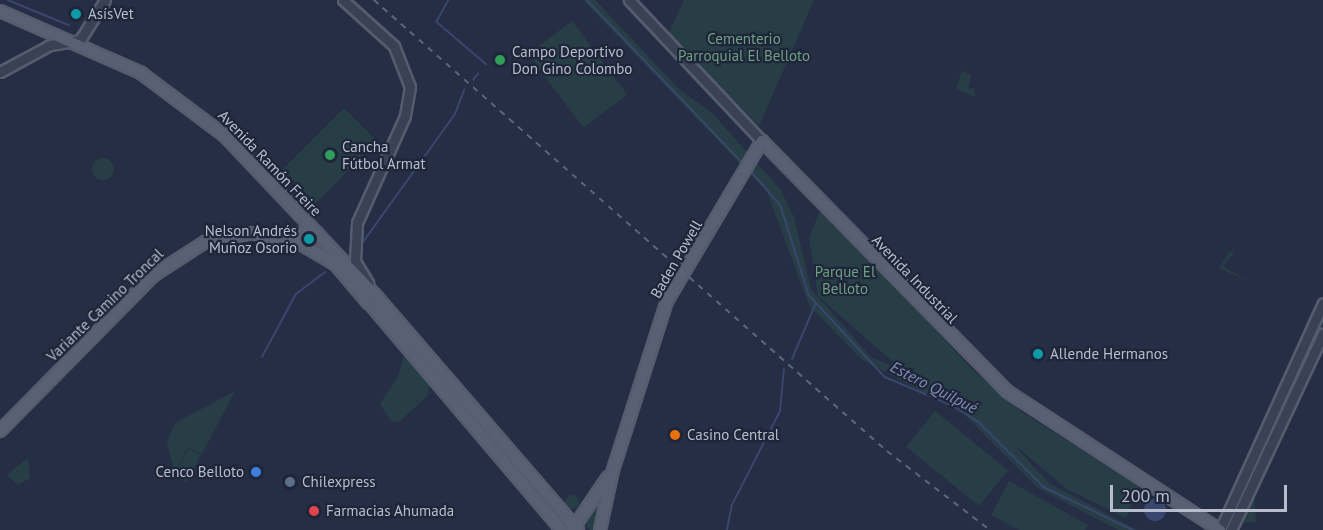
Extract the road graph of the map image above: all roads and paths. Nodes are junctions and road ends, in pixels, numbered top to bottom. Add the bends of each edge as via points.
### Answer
1 (105, 0) edge
2 (343, 0) edge
3 (629, 0) edge
4 (0, 11) edge
5 (72, 42) junction
6 (0, 72) edge
7 (762, 141) junction
8 (252, 233) junction
9 (317, 233) junction
10 (373, 300) junction
11 (1323, 303) edge
12 (1323, 334) edge
13 (0, 431) edge
14 (613, 470) junction
15 (575, 528) edge
16 (1232, 528) edge
17 (562, 530) edge
18 (600, 530) edge
19 (1220, 530) edge

1 - 5 street via 86,35
2 - 10 street via 394,46 410,79 407,109 355,238 355,261
3 - 7 street, Avenida Industrial
4 - 5 main road, Avenida Ramón Freire
5 - 6 street via 29,56
5 - 9 main road, Avenida Ramón Freire via 141,73 192,107
7 - 14 main road, Baden Powell via 737,178 694,264 667,301
7 - 19 main road, Avenida Industrial via 1008,392
8 - 9 main road
8 - 10 main road, Variante Camino Troncal via 319,253
8 - 13 main road, Variante Camino Troncal via 222,237 174,258
9 - 10 main road, Avenida Ramón Freire
10 - 15 main road, Avenida Ramón Freire
10 - 17 main road, Avenida Ramón Freire
11 - 19 street
12 - 16 street
14 - 15 main road, Baden Powell
14 - 18 main road, Baden Powell

